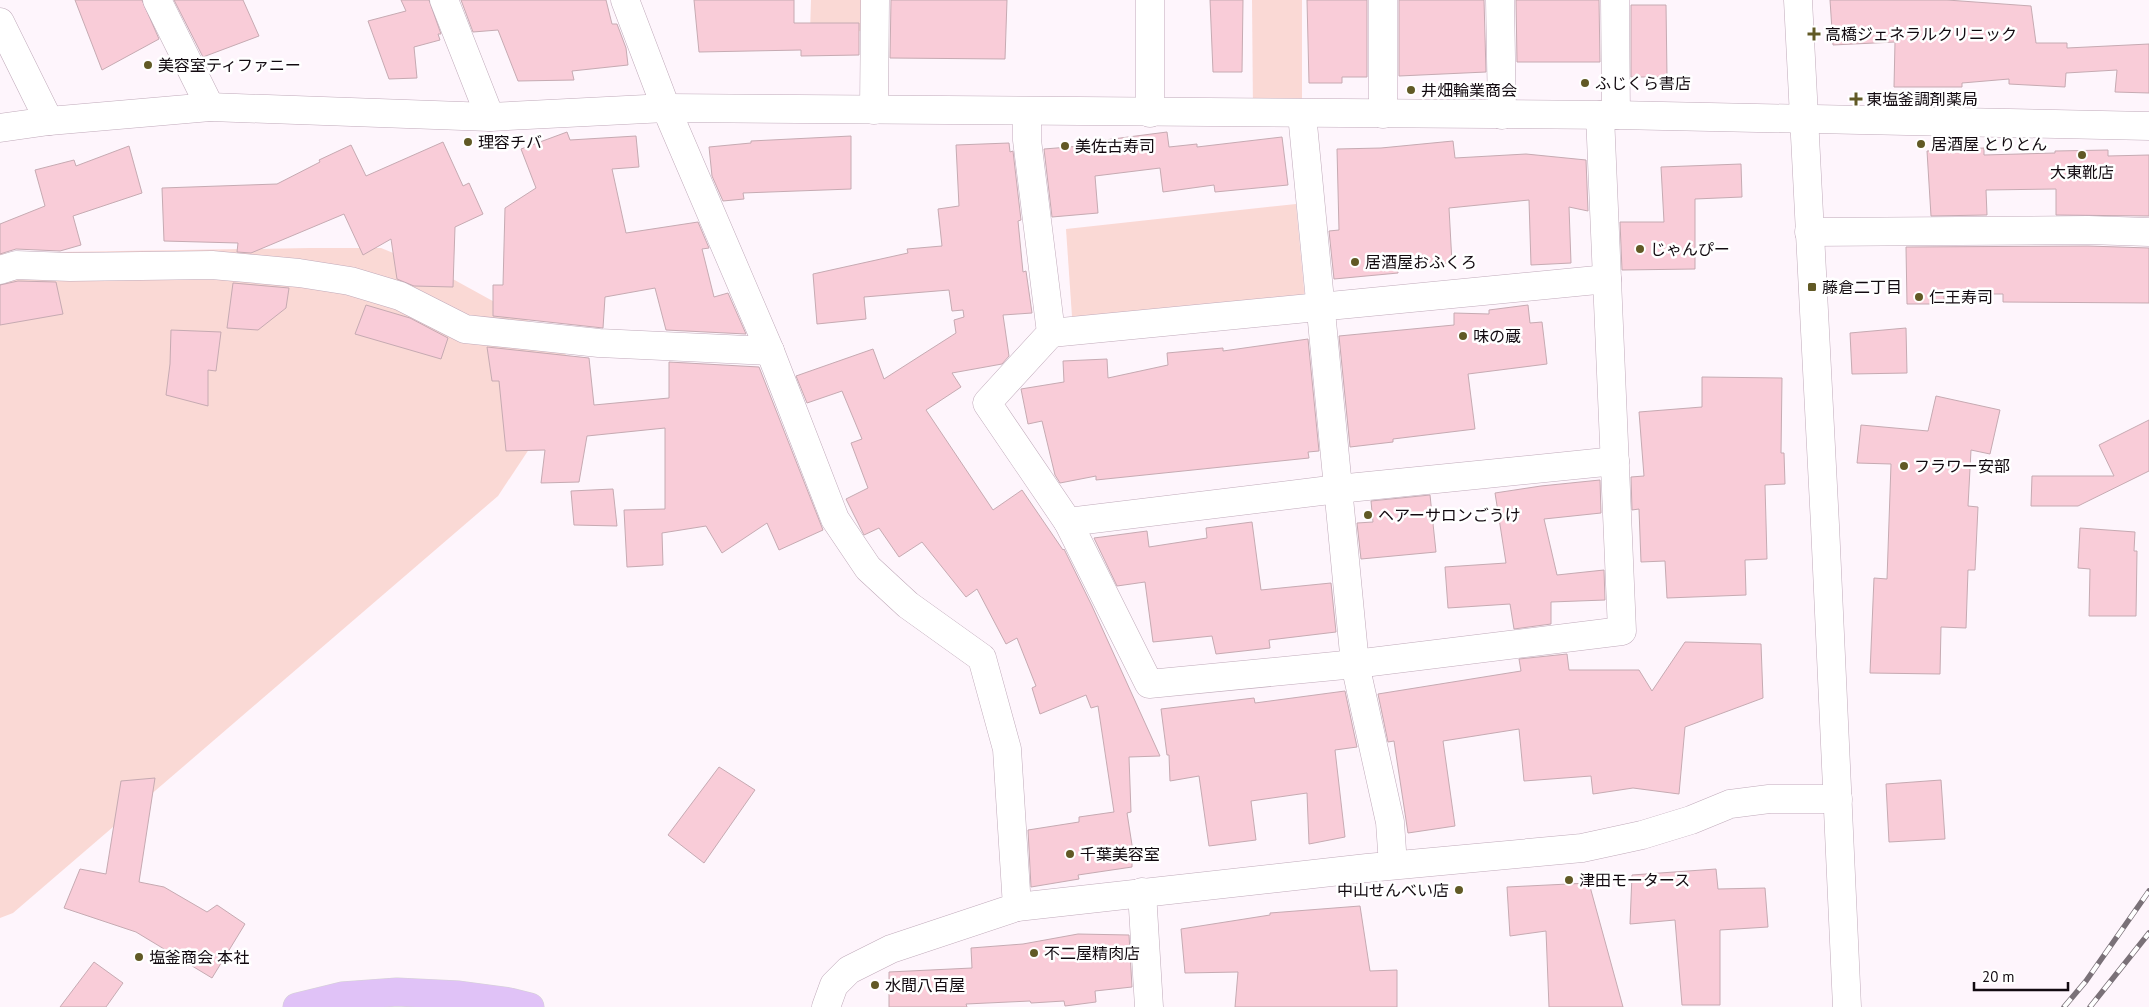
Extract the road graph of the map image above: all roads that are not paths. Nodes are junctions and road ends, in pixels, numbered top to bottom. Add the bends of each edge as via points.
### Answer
1 (157, 0) edge
2 (444, 0) edge
3 (625, 0) edge
4 (876, 0) edge
5 (1150, 0) edge
6 (1383, 0) edge
7 (1500, 0) edge
8 (1615, 0) edge
9 (1798, 0) edge
10 (0, 22) edge
11 (210, 107) junction
12 (666, 108) junction
13 (874, 110) junction
14 (1027, 112) junction
15 (1150, 113) junction
16 (1302, 114) junction
17 (1383, 114) junction
18 (1502, 115) junction
19 (1608, 115) junction
20 (490, 117) junction
21 (1804, 120) junction
22 (49, 121) junction
23 (2149, 126) edge
24 (0, 128) edge
25 (1809, 232) junction
26 (2149, 232) edge
27 (0, 270) edge
28 (1607, 278) junction
29 (1321, 307) junction
30 (1051, 334) junction
31 (770, 351) junction
32 (1615, 461) junction
33 (1338, 488) junction
34 (1068, 522) junction
35 (1355, 664) junction
36 (1838, 799) junction
37 (1392, 866) junction
38 (1142, 892) junction
39 (1017, 907) junction
40 (297, 1007) edge
41 (530, 1007) edge
42 (826, 1007) edge
43 (1149, 1007) edge
44 (1848, 1007) edge

1 - 11 street
2 - 20 street
3 - 12 street
4 - 13 street
5 - 15 street
6 - 17 street
7 - 18 street
8 - 19 street
9 - 21 street
10 - 22 street
11 - 20 street
11 - 22 street
12 - 13 street
12 - 20 street
12 - 31 street
13 - 14 street
14 - 15 street
14 - 30 street via 1027,140
15 - 16 street
16 - 17 street
16 - 29 street
17 - 18 street
18 - 19 street
19 - 21 street
19 - 28 street
21 - 23 street
21 - 25 street
22 - 24 street
25 - 26 street
25 - 36 street
27 - 31 street via 16,264 70,267 212,265 299,273 350,281 400,296 465,329 599,343
28 - 29 street
28 - 32 street
29 - 30 street
29 - 33 street
30 - 34 street via 986,404
31 - 39 street via 835,519 868,568 908,605 982,658 1006,749
32 - 33 street
32 - 35 street via 1622,631
33 - 34 street
33 - 35 street
34 - 35 street via 1149,684
35 - 37 street via 1390,822
36 - 37 street via 1769,799 1730,804 1642,835 1582,848
36 - 44 street
37 - 38 street
38 - 39 street
38 - 43 street
39 - 42 street via 891,950 849,970 834,985
40 - 41 highway via 342,996 397,992 459,995

